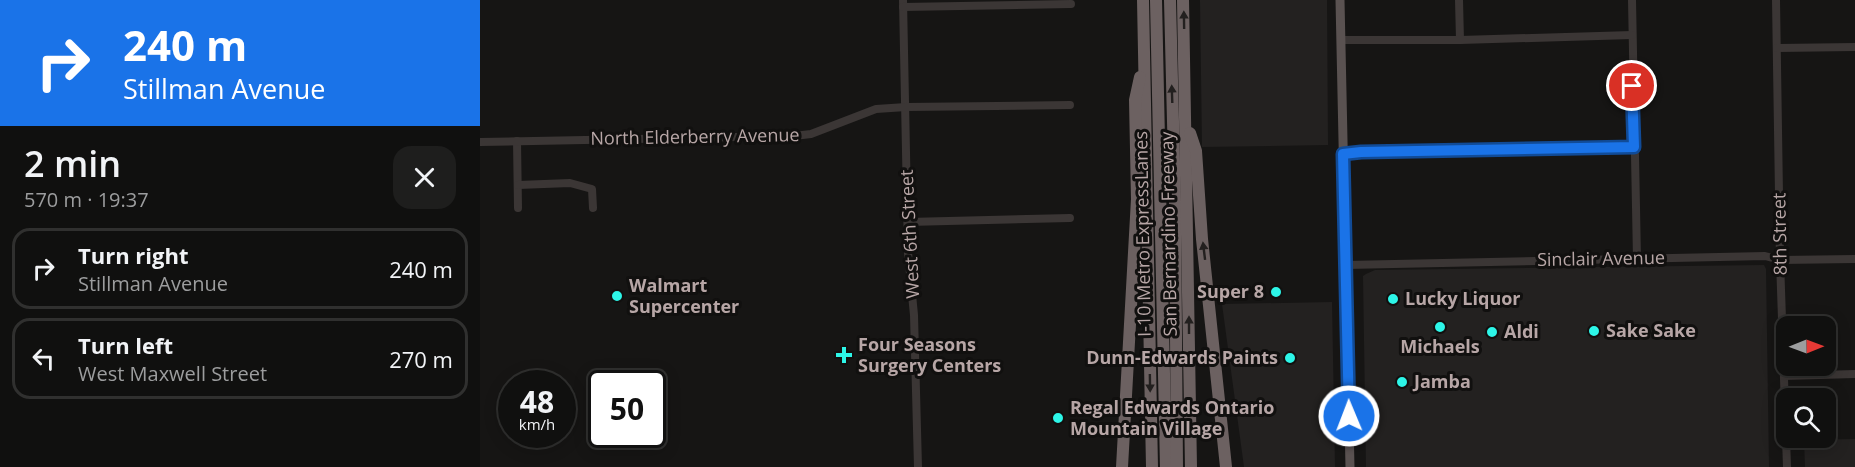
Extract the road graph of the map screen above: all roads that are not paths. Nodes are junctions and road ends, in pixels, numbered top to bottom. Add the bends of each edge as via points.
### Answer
1 (1143, 0) edge
2 (1156, 0) edge
3 (1170, 0) edge
4 (1183, 0) edge
5 (1340, 0) edge
6 (1459, 0) edge
7 (1632, 0) edge
8 (1776, 0) edge
9 (903, 3) edge
10 (998, 3) edge
11 (1071, 4) dead end
12 (1632, 35) junction
13 (1341, 40) junction
14 (1460, 40) junction
15 (1855, 47) edge
16 (1777, 48) junction
17 (1144, 52) junction
18 (1070, 105) dead end
19 (906, 107) junction
20 (1185, 121) junction
21 (517, 141) junction
22 (480, 142) edge
23 (1634, 147) junction
24 (1343, 154) junction
25 (518, 185) junction
26 (1160, 186) junction
27 (1175, 202) junction
28 (518, 208) dead end
29 (593, 208) dead end
30 (1070, 218) dead end
31 (908, 222) junction
32 (1148, 256) junction
33 (1637, 259) junction
34 (1855, 259) edge
35 (1780, 260) junction
36 (1346, 264) junction
37 (1189, 294) junction
38 (1782, 316) edge
39 (1855, 374) edge
40 (1836, 375) edge
41 (1784, 376) edge
42 (918, 467) edge
43 (1122, 467) edge
44 (1152, 467) edge
45 (1166, 467) edge
46 (1177, 467) edge
47 (1191, 467) edge
48 (1226, 467) edge
49 (1350, 467) edge
50 (1787, 467) edge

1 - 17 highway, San Bernardino Freeway
2 - 26 highway, I-10 Metro ExpressLanes
27 -> 3 highway, I-10 Metro ExpressLanes
20 -> 4 highway, San Bernardino Freeway
5 - 13 main road
6 - 14 street
7 - 12 street
8 - 16 street, 8th Street
9 - 10 street
9 - 19 street, West 6th Street
10 - 11 street
12 - 14 street
12 - 23 street
13 - 14 street
13 - 24 main road
15 - 16 street
16 - 35 street, 8th Street
17 - 32 highway, San Bernardino Freeway
17 - 43 highway via 1135,100 1137,199
18 - 19 street, North Elderberry Avenue
19 - 21 street, North Elderberry Avenue via 876,110 811,134
19 - 31 street, West 6th Street
20 - 37 highway, San Bernardino Freeway
48 -> 20 highway via 1196,151
21 - 22 street, North Elderberry Avenue
21 - 25 street
23 - 24 street
23 - 33 street
24 - 36 main road
25 - 28 street
25 - 29 street via 570,183 592,189
26 - 32 highway
26 - 45 highway, I-10 Metro ExpressLanes
27 - 37 highway
27 - 46 highway, I-10 Metro ExpressLanes
30 - 31 street
31 - 42 street, West 6th Street
32 -> 44 highway, San Bernardino Freeway
33 - 35 street, Sinclair Avenue via 1765,256
33 - 36 street, Sinclair Avenue
34 - 35 street, Sinclair Avenue
35 - 38 street, 8th Street
36 - 49 main road
47 -> 37 highway, San Bernardino Freeway
39 - 40 street
41 - 50 street, 8th Street

